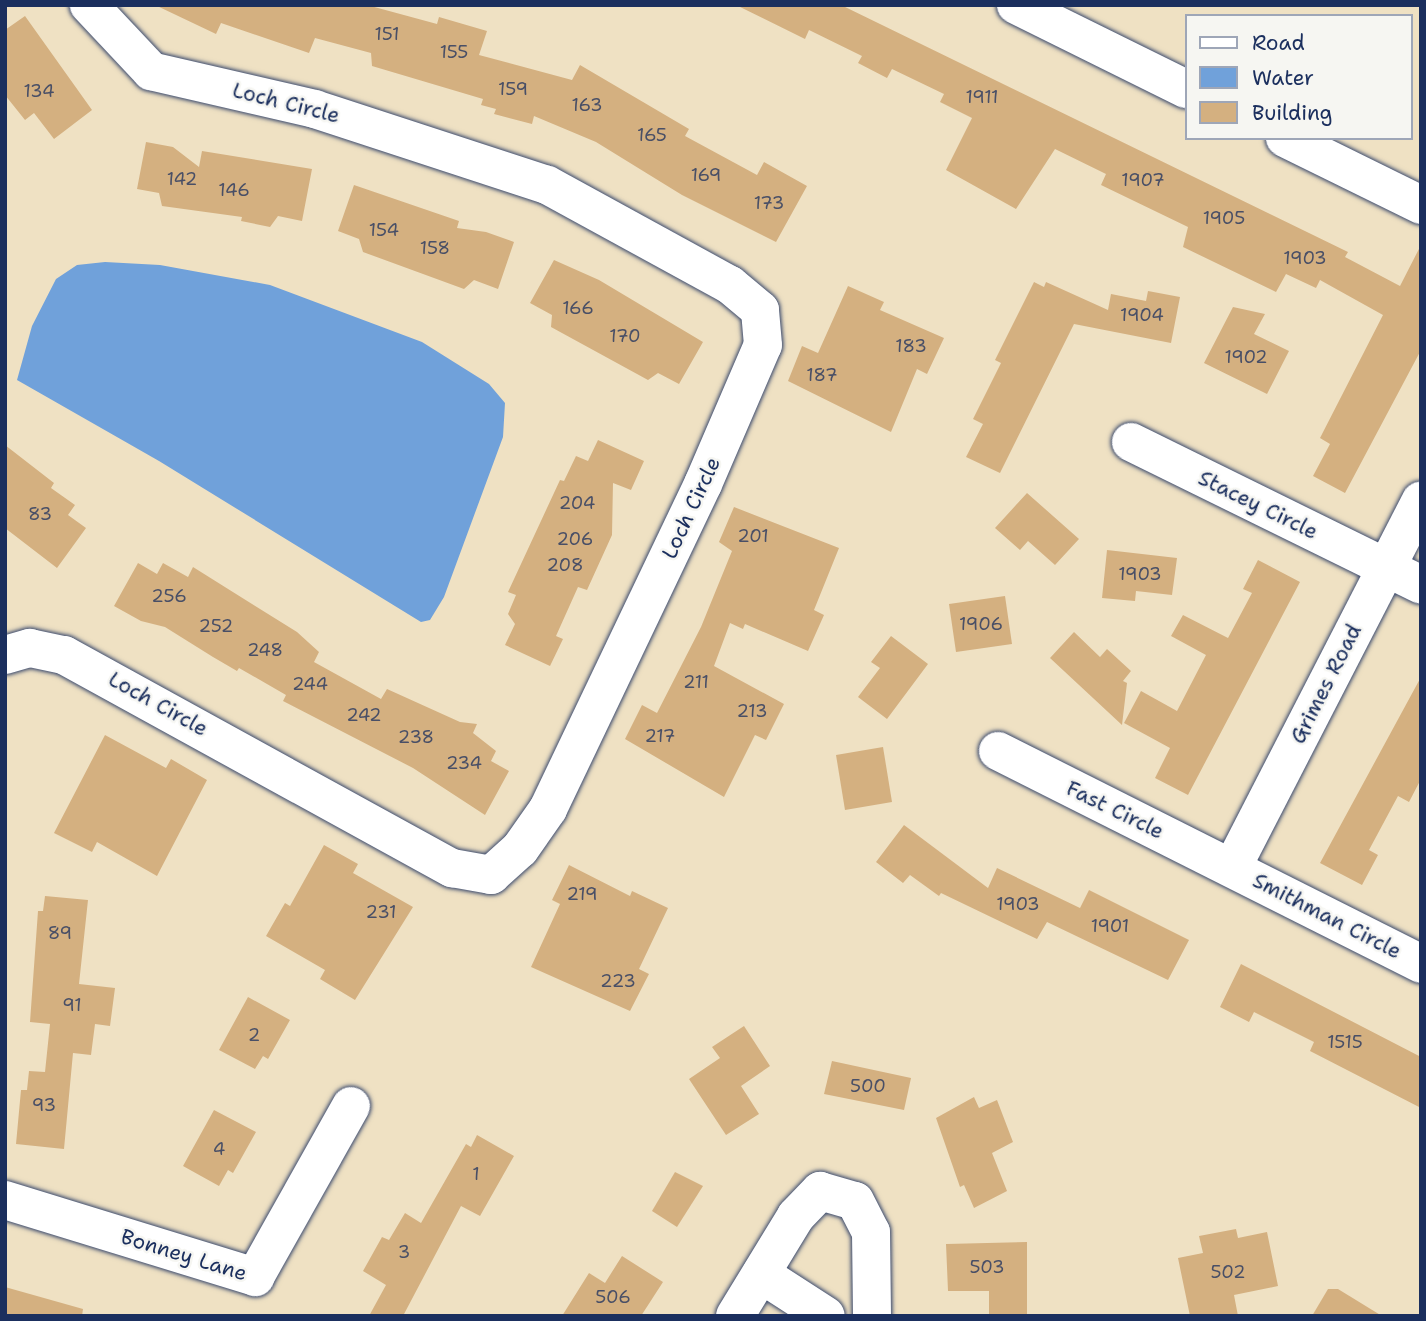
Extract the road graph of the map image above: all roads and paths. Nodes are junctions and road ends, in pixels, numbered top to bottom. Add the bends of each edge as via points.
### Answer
1 (89, 5) edge
2 (1016, 5) edge
3 (1184, 88) edge
4 (1289, 140) edge
5 (1421, 205) edge
6 (1131, 442) dead end
7 (1421, 501) edge
8 (1386, 568) junction
9 (1421, 585) edge
10 (5, 655) edge
11 (998, 751) dead end
12 (1233, 868) junction
13 (1421, 964) edge
14 (351, 1105) dead end
15 (5, 1200) edge
16 (761, 1274) junction
17 (735, 1316) edge
18 (826, 1316) edge
19 (872, 1316) edge

1 - 10 street, Loch Circle via 151,71 315,109 547,184 730,285 760,310 763,345 697,496 548,809 520,849 492,875 452,868 64,655 30,648
2 - 3 street
4 - 5 street
6 - 8 street, Stacey Circle
7 - 8 street, Grimes Road
8 - 9 street, Stacey Circle
8 - 12 street, Grimes Road
11 - 12 street, Fast Circle
12 - 13 street, Smithman Circle
14 - 15 street, Bonney Lane via 256,1277
16 - 17 street
16 - 18 street
16 - 19 street via 796,1216 820,1191 855,1201 871,1232

